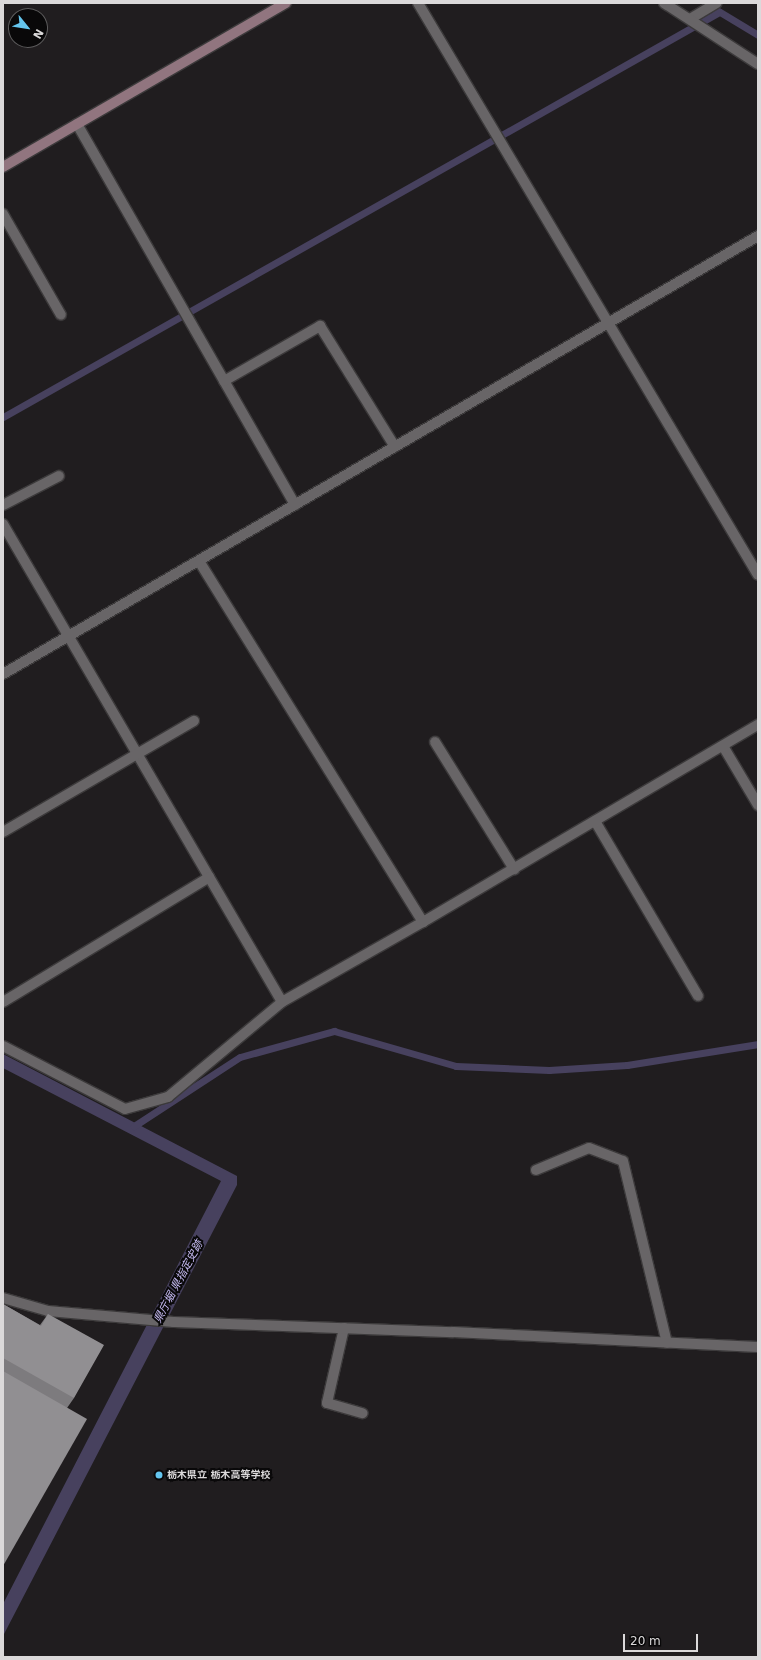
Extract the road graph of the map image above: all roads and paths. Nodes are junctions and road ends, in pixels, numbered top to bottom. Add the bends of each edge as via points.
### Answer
1 (286, 3) edge
2 (418, 3) edge
3 (664, 3) edge
4 (716, 3) edge
5 (690, 19) junction
6 (758, 64) edge
7 (77, 124) junction
8 (3, 167) edge
9 (3, 214) edge
10 (758, 236) edge
11 (61, 315) dead end
12 (608, 323) junction
13 (224, 381) junction
14 (395, 447) junction
15 (59, 476) dead end
16 (3, 505) edge
17 (295, 505) junction
18 (3, 524) edge
19 (199, 561) junction
20 (758, 575) edge
21 (69, 637) junction
22 (3, 674) edge
23 (194, 721) dead end
24 (758, 725) edge
25 (435, 742) dead end
26 (723, 746) junction
27 (138, 755) junction
28 (758, 805) edge
29 (595, 821) junction
30 (3, 832) edge
31 (514, 869) junction
32 (209, 877) junction
33 (423, 922) junction
34 (698, 996) dead end
35 (3, 1002) edge
36 (282, 1002) junction
37 (3, 1046) edge
38 (536, 1170) dead end
39 (3, 1298) edge
40 (344, 1328) junction
41 (667, 1343) junction
42 (758, 1347) edge
43 (363, 1413) dead end

1 - 7 street
2 - 12 street
3 - 5 street
4 - 5 street
5 - 6 street
7 - 8 street
7 - 13 street
9 - 11 street
10 - 12 street
12 - 14 street
12 - 20 street
13 - 14 street via 320,326
13 - 17 street
14 - 17 street
15 - 16 street
17 - 19 street
18 - 21 street
19 - 21 street
19 - 33 street
21 - 22 street
21 - 27 street
23 - 27 street
24 - 26 street
25 - 31 street
26 - 28 street
26 - 29 street
27 - 30 street
27 - 32 street
29 - 31 street
29 - 34 street
31 - 33 street
32 - 35 street
32 - 36 street
33 - 36 street
36 - 37 street via 168,1097 125,1109
38 - 41 street via 589,1148 624,1161
39 - 40 street via 48,1311 94,1317
40 - 41 street
40 - 43 street via 327,1403
41 - 42 street

